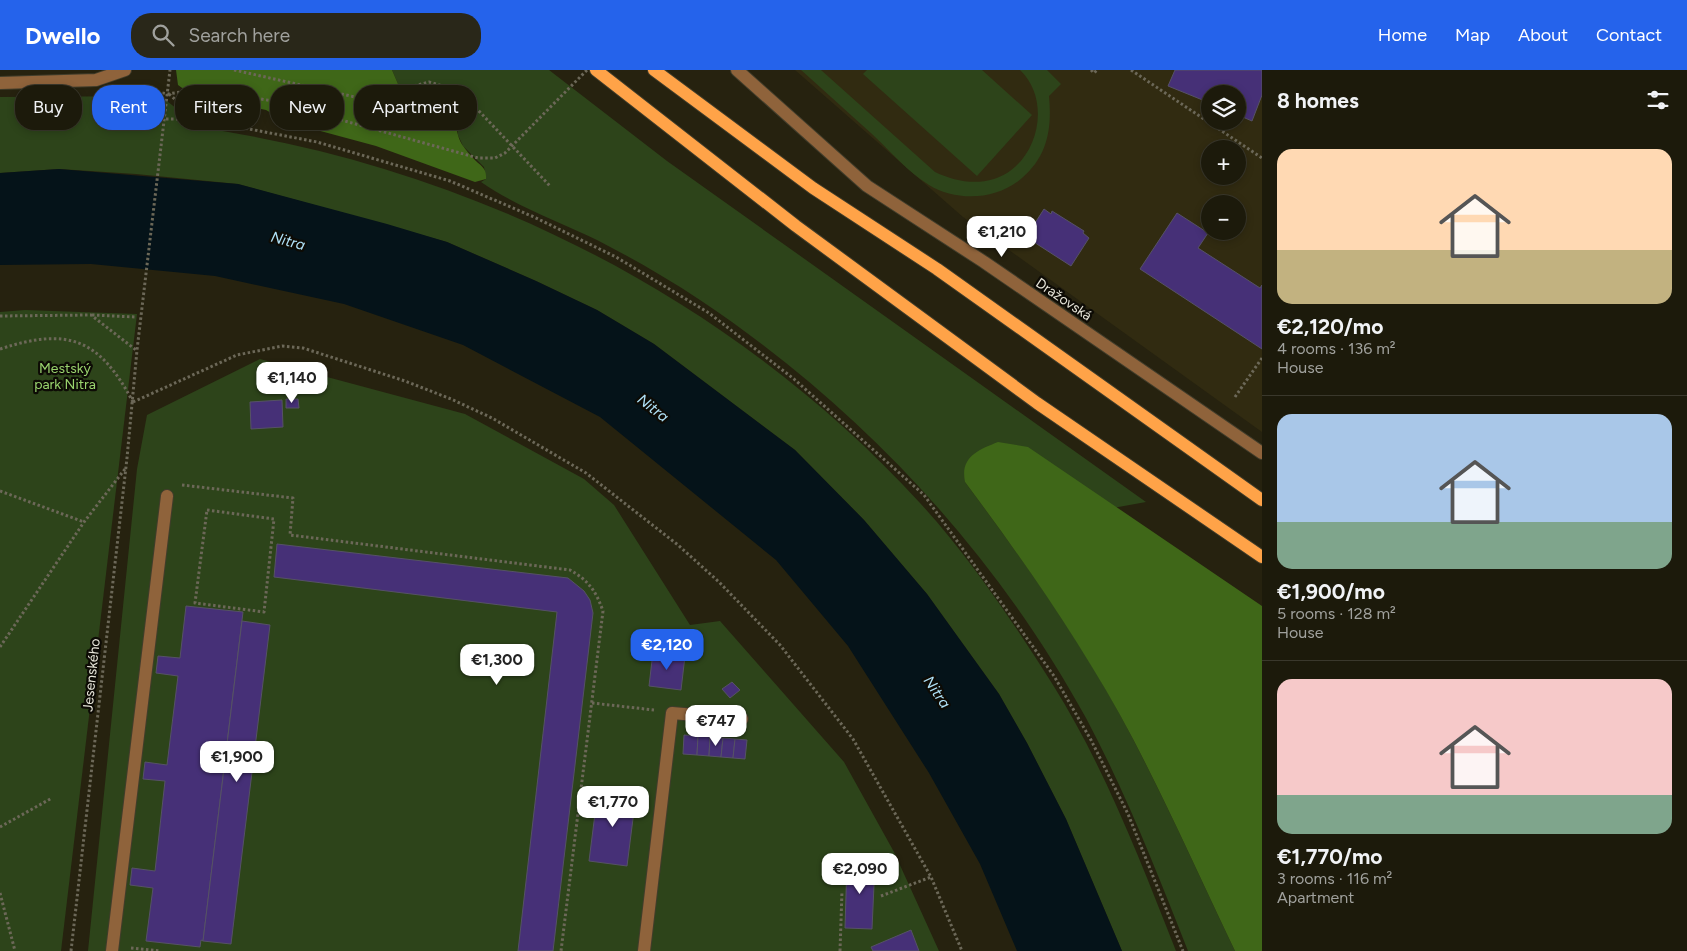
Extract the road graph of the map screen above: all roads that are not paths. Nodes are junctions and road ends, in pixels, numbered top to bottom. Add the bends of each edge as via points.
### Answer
1 (125, 70) edge
2 (596, 70) edge
3 (654, 70) edge
4 (738, 70) edge
5 (0, 83) edge
6 (1262, 453) edge
7 (170, 490) road end
8 (1262, 500) edge
9 (1262, 557) edge
10 (742, 719) dead end
11 (112, 948) edge
12 (644, 951) edge

1 - 5 street via 96,80
2 - 9 main road via 796,226 1037,403
3 - 8 main road via 814,188 937,269
4 - 6 street, Dražovská via 867,186 984,262
7 - 11 street
10 - 12 street via 672,712

